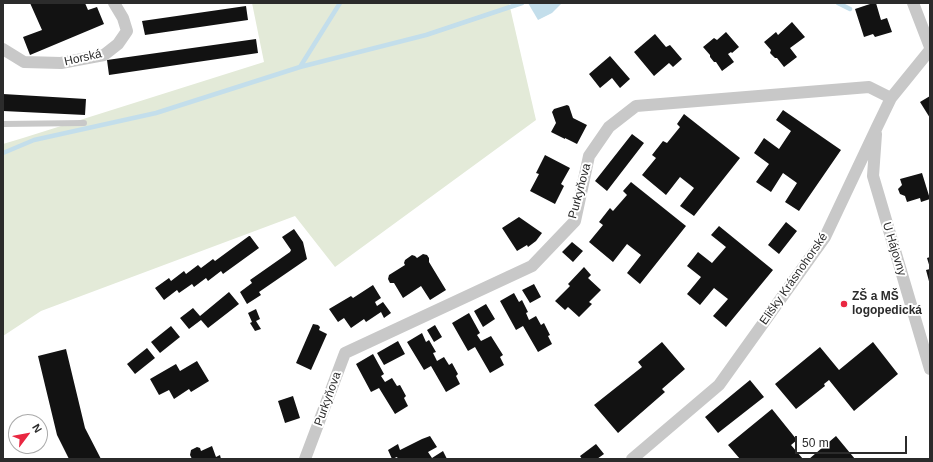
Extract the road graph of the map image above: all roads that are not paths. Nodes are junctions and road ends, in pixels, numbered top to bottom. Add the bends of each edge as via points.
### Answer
1 (114, 3) edge
2 (913, 3) edge
3 (930, 47) edge
4 (3, 49) edge
5 (930, 50) edge
6 (892, 98) junction
7 (84, 123) dead end
8 (3, 124) edge
9 (876, 127) junction
10 (930, 369) edge
11 (305, 459) edge
12 (632, 459) edge

1 - 4 street, Horská via 127,30 118,44 104,55 61,63 24,62
2 - 3 street
5 - 6 street, Elišky Krásnohorské
6 - 9 street, Elišky Krásnohorské
6 - 11 street, Purkyňova via 869,87 636,106 609,127 590,156 575,221 532,266 345,353
7 - 8 lane
9 - 10 street, U Hájovny via 873,176
9 - 12 street, Elišky Krásnohorské via 825,237 719,384

